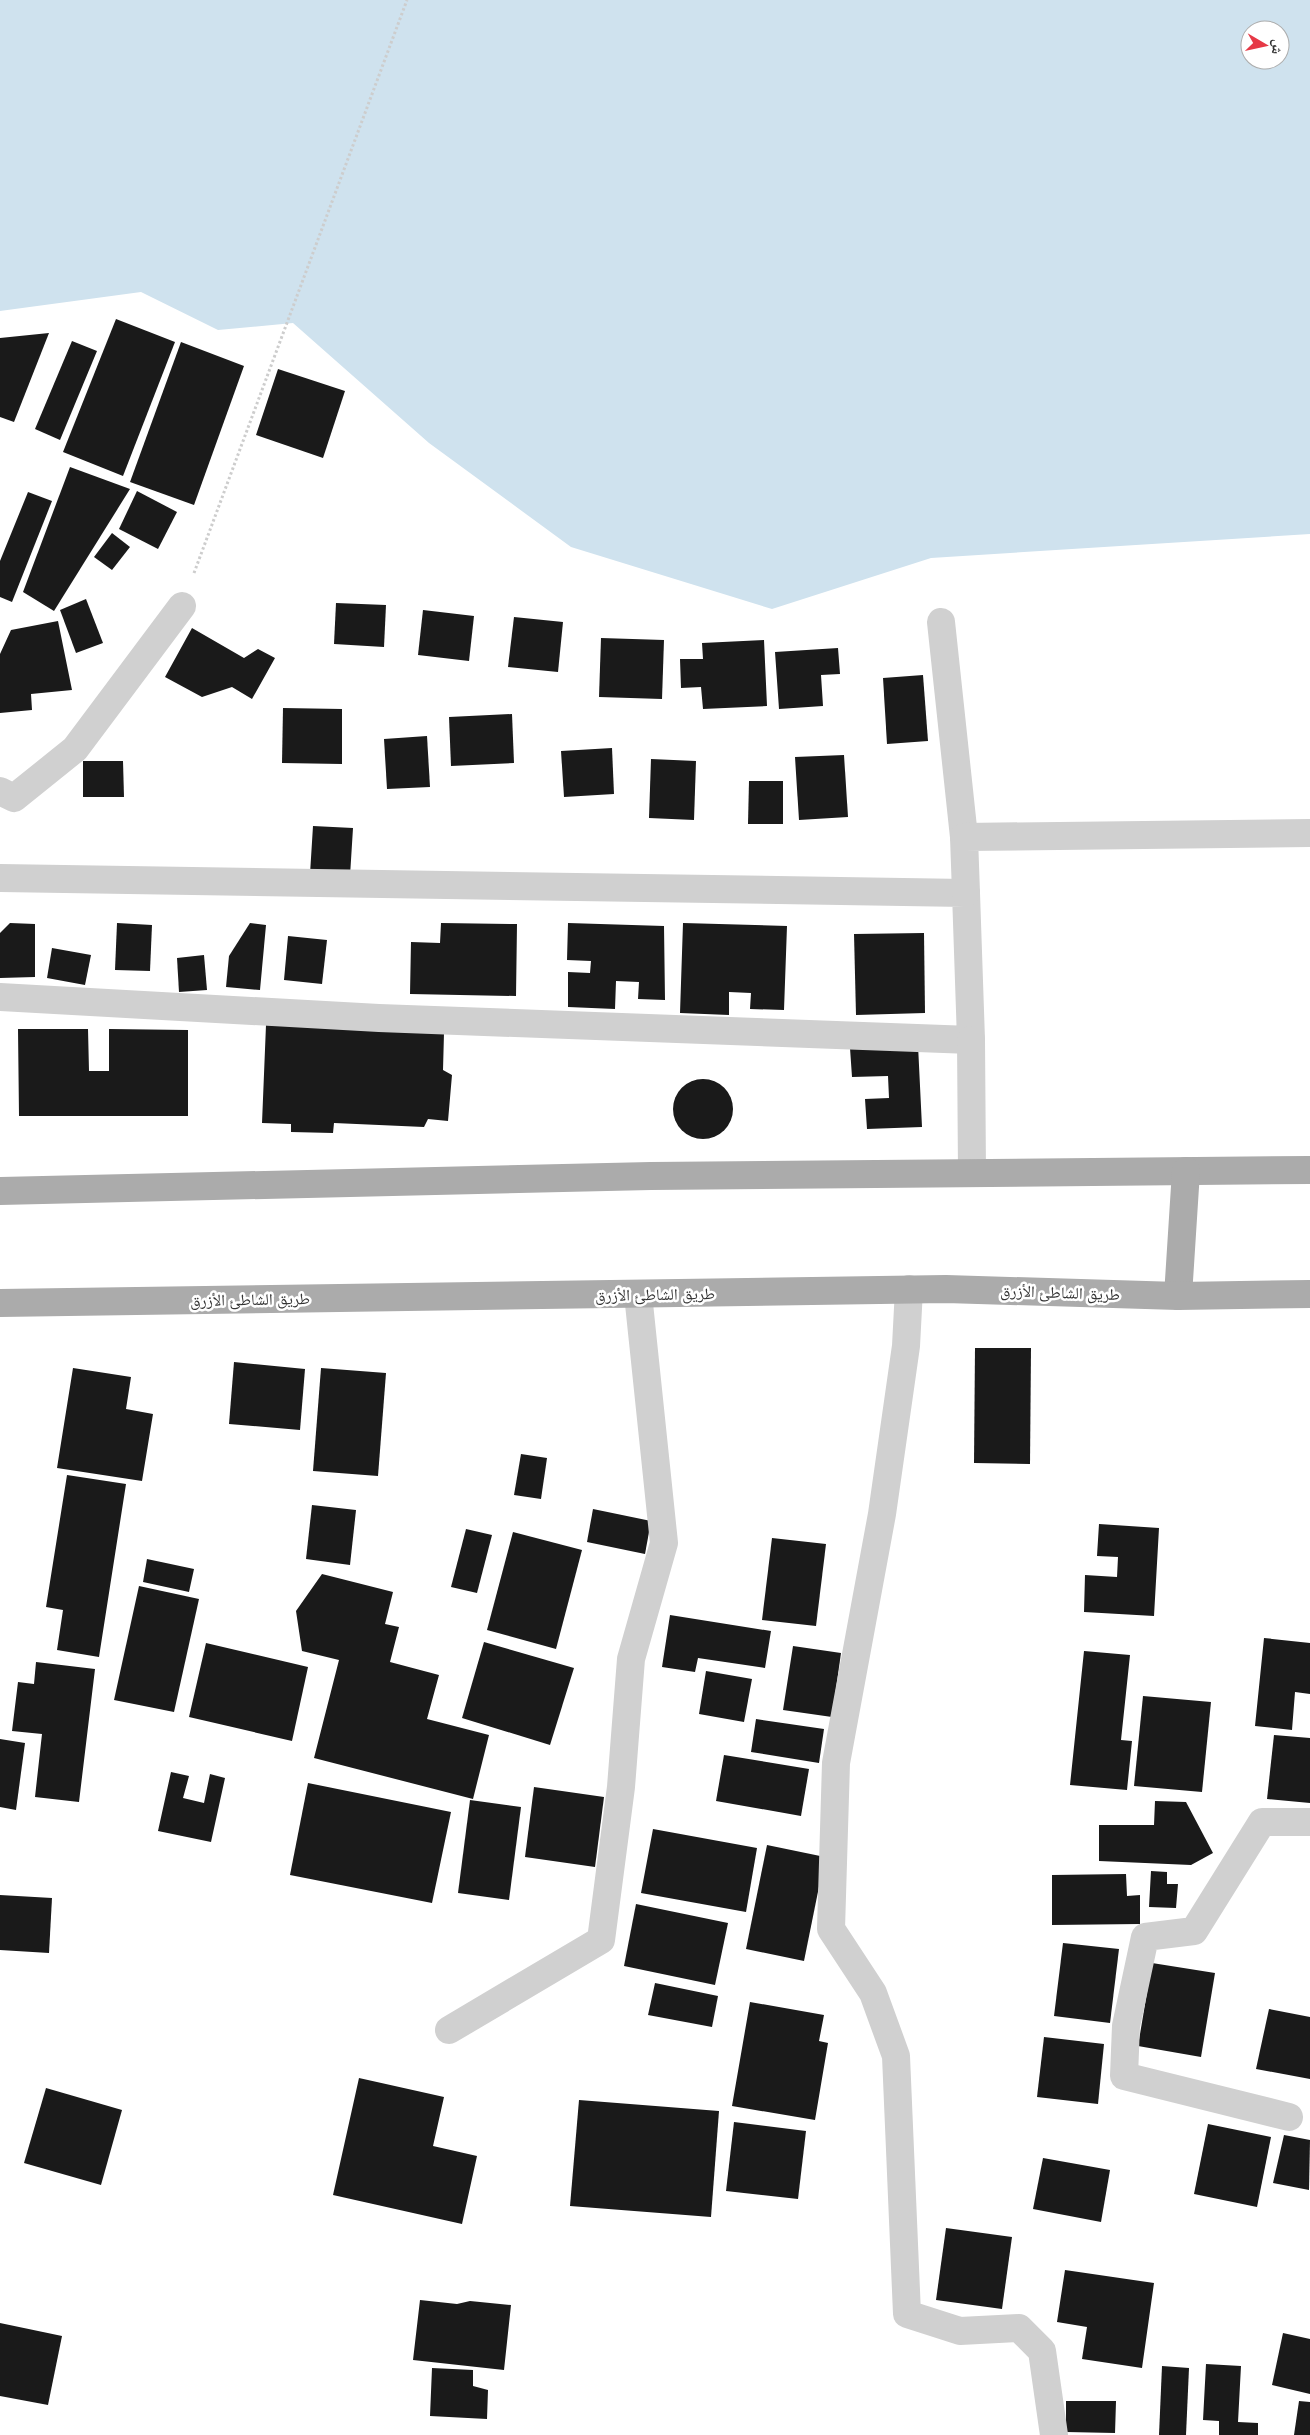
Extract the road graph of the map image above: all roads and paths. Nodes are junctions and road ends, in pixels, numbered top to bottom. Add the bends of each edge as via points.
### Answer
1 (407, 0) edge
2 (182, 606) joint
3 (941, 622) dead end
4 (5, 801) edge
5 (1310, 833) edge
6 (964, 837) junction
7 (0, 878) edge
8 (966, 893) junction
9 (0, 997) edge
10 (971, 1040) junction
11 (1310, 1170) edge
12 (1186, 1171) junction
13 (972, 1173) junction
14 (0, 1191) edge
15 (909, 1289) junction
16 (638, 1294) junction
17 (1310, 1294) edge
18 (1178, 1296) junction
19 (0, 1303) edge
20 (1310, 1822) edge
21 (449, 2030) dead end
22 (1289, 2117) dead end
23 (1054, 2435) edge

1 - 2 path
2 - 4 street via 74,749
3 - 6 street
5 - 6 street
6 - 8 street
7 - 8 street
8 - 10 street
9 - 10 street via 379,1018
10 - 13 street
11 - 12 main road
12 - 13 main road
12 - 18 main road
13 - 14 main road via 641,1176
15 - 16 main road, طريق الشاطئ الأزرق
15 - 18 main road, طريق الشاطئ الأزرق
15 - 23 street via 906,1346 882,1514 836,1762 831,1929 873,1993 896,2056 907,2314 960,2331 1019,2328 1042,2351
16 - 19 main road, طريق الشاطئ الأزرق
16 - 21 street via 664,1543 631,1659 621,1787 601,1940
17 - 18 main road, طريق الشاطئ الأزرق
20 - 22 street via 1262,1822 1194,1931 1145,1937 1126,2026 1124,2076

